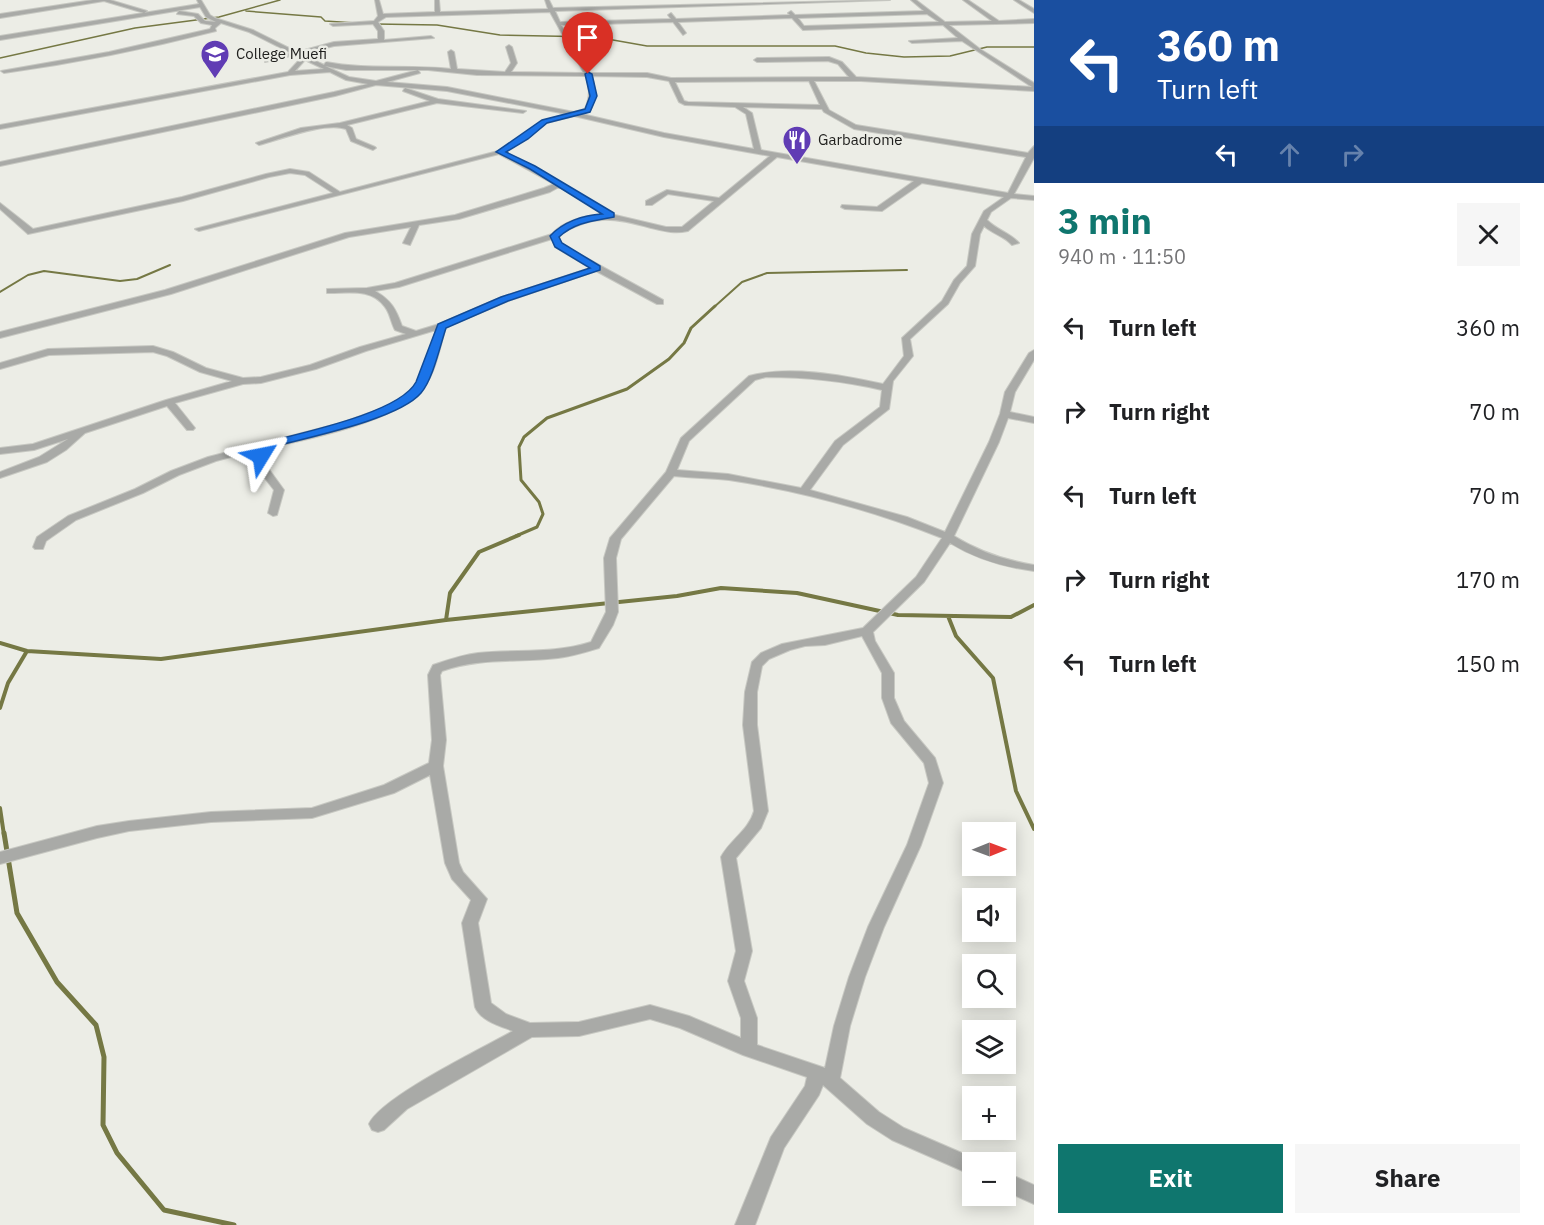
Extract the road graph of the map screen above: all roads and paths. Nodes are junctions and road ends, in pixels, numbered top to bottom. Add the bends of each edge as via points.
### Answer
1 (104, 0) edge
2 (178, 0) edge
3 (377, 0) edge
4 (437, 0) edge
5 (547, 0) edge
6 (660, 0) edge
7 (880, 0) edge
8 (888, 0) edge
9 (913, 0) edge
10 (965, 0) edge
11 (1016, 0) edge
12 (824, 1) edge
13 (778, 2) edge
14 (201, 3) edge
15 (665, 7) junction
16 (128, 8) junction
17 (553, 10) junction
18 (1034, 11) edge
19 (166, 12) junction
20 (929, 12) junction
21 (438, 14) junction
22 (0, 16) edge
23 (381, 16) junction
24 (795, 16) junction
25 (113, 19) junction
26 (675, 20) junction
27 (1034, 21) edge
28 (375, 22) junction
29 (218, 23) junction
30 (999, 23) junction
31 (333, 24) dead end
32 (558, 24) junction
33 (945, 24) junction
34 (683, 33) dead end
35 (0, 36) edge
36 (431, 38) dead end
37 (963, 39) junction
38 (912, 41) dead end
39 (375, 42) junction
40 (509, 47) dead end
41 (128, 52) junction
42 (451, 52) dead end
43 (302, 55) junction
44 (121, 59) dead end
45 (757, 60) dead end
46 (267, 61) dead end
47 (317, 63) junction
48 (453, 68) junction
49 (437, 69) junction
50 (328, 70) junction
51 (4, 71) dead end
52 (290, 73) junction
53 (507, 73) junction
54 (1016, 73) junction
55 (1025, 73) dead end
56 (588, 74) junction
57 (854, 79) junction
58 (671, 80) junction
59 (811, 80) junction
60 (376, 84) junction
61 (393, 85) junction
62 (1034, 87) edge
63 (438, 101) junction
64 (737, 106) junction
65 (823, 107) junction
66 (558, 111) junction
67 (576, 115) junction
68 (340, 125) junction
69 (0, 127) edge
70 (259, 143) dead end
71 (373, 148) dead end
72 (500, 152) junction
73 (759, 152) junction
74 (1033, 152) edge
75 (775, 155) junction
76 (0, 164) edge
77 (922, 179) junction
78 (559, 184) junction
79 (337, 193) junction
80 (1010, 196) junction
81 (1034, 198) edge
82 (720, 200) junction
83 (649, 203) dead end
84 (0, 205) edge
85 (845, 207) dead end
86 (611, 215) junction
87 (984, 221) junction
88 (416, 224) junction
89 (199, 229) dead end
90 (555, 236) junction
91 (407, 243) dead end
92 (1015, 243) dead end
93 (597, 268) junction
94 (367, 290) junction
95 (330, 291) dead end
96 (660, 302) dead end
97 (442, 326) junction
98 (416, 334) junction
99 (0, 335) edge
100 (1034, 353) edge
101 (0, 366) edge
102 (243, 381) junction
103 (886, 388) junction
104 (169, 402) junction
105 (1005, 414) junction
106 (1034, 420) edge
107 (190, 428) dead end
108 (83, 430) junction
109 (263, 446) junction
110 (0, 451) edge
111 (671, 473) junction
112 (0, 475) edge
113 (804, 492) junction
114 (273, 513) dead end
115 (948, 537) junction
116 (39, 547) dead end
117 (1034, 568) edge
118 (867, 631) junction
119 (436, 766) junction
120 (0, 858) edge
121 (530, 1030) junction
122 (749, 1050) junction
123 (824, 1077) junction
124 (378, 1124) dead end
125 (962, 1162) edge
126 (1016, 1186) edge
127 (1034, 1195) edge
128 (744, 1225) edge

1 - 16 street
1 - 22 street
2 - 14 street
3 - 23 street
4 - 21 street
5 - 17 street
6 - 15 street
7 - 8 street
7 - 12 street
9 - 20 street
10 - 30 street
11 - 18 street
12 - 13 street
13 - 15 street
13 - 24 street
14 - 19 street
14 - 29 street via 208,16
15 - 17 street
15 - 26 street
16 - 19 street
16 - 25 street
17 - 21 street
17 - 32 street
19 - 25 street
19 - 29 street via 196,15 203,22
20 - 24 street
20 - 33 street
21 - 23 street
23 - 28 street
24 - 26 street
24 - 33 street via 803,28
25 - 35 street
26 - 32 street
26 - 34 street
27 - 30 street
28 - 31 street
28 - 39 street via 382,39
29 - 41 street via 214,30
29 - 43 street via 251,30
30 - 33 street
32 - 56 street
33 - 37 street
36 - 39 street
37 - 38 street
37 - 54 street
39 - 43 street via 334,44
40 - 53 street via 514,63
41 - 44 street
41 - 51 street
42 - 48 street
43 - 46 street
43 - 47 street
43 - 52 street
45 - 57 street via 830,59 840,63
47 - 49 street via 346,68
47 - 50 street
48 - 49 street
48 - 53 street
49 - 60 street
50 - 52 street
50 - 60 street via 348,79
52 - 69 street
53 - 56 street
54 - 55 street
54 - 62 street
56 - 58 street via 653,75
56 - 67 street via 594,90 592,104
57 - 59 street
57 - 62 street
58 - 59 street
58 - 64 street via 683,103
59 - 65 street
60 - 61 street
60 - 76 street
61 - 63 street
61 - 66 street via 447,89
63 - 66 street via 485,108
63 - 68 street
64 - 65 street
64 - 73 street via 749,113
65 - 74 street via 847,124 865,130
66 - 67 street
67 - 72 street via 544,122
67 - 73 street
68 - 70 street via 301,130
68 - 71 street via 349,128 353,140
72 - 78 street
72 - 79 street via 418,176
73 - 75 street
74 - 80 street
75 - 77 street
75 - 82 street
77 - 80 street
77 - 85 street via 879,209
78 - 86 street
78 - 88 street via 483,209
79 - 84 street via 307,173 290,171 31,232
79 - 89 street
80 - 81 street
80 - 87 street via 992,206
82 - 83 street via 667,192
82 - 86 street via 678,231
86 - 90 street via 591,217 564,227
87 - 92 street
87 - 103 street via 976,234 971,266 945,302 909,333 908,358 891,376
88 - 91 street
88 - 99 street via 348,235 168,292
90 - 93 street via 558,245
90 - 94 street via 396,285
93 - 96 street
93 - 97 street via 505,299
94 - 95 street
94 - 98 street via 391,308 398,328
97 - 98 street
97 - 109 street via 422,382 405,401 371,416
98 - 102 street via 297,372
100 - 105 street via 1010,392
101 - 102 street via 48,352 153,349 203,370
102 - 104 street
103 - 111 street via 788,374 752,378 685,440
103 - 113 street via 888,401 884,409 839,443
104 - 107 street
104 - 108 street
105 - 106 street
105 - 115 street
108 - 110 street via 34,447
108 - 112 street via 48,458
109 - 114 street via 263,471 279,490
109 - 116 street via 188,468 72,518 41,539
111 - 113 street via 728,477
111 - 119 street via 624,526 610,550 612,612 595,645 570,652 476,655 437,668
113 - 115 street via 903,519
115 - 117 street via 972,552
115 - 118 street via 920,579
118 - 122 street via 786,647 756,664 750,725 762,804 760,820 729,857 744,951 736,981 749,1018
118 - 123 street via 888,674 888,698 898,723 930,760 936,783 914,845 857,976
119 - 120 street via 389,789 312,813 129,826
119 - 121 street via 452,863 478,899 470,923 483,1007 500,1020
121 - 122 street via 579,1029 650,1012 683,1021
121 - 124 street via 401,1103
122 - 123 street
123 - 125 street via 898,1134
123 - 128 street via 777,1143
126 - 127 street

